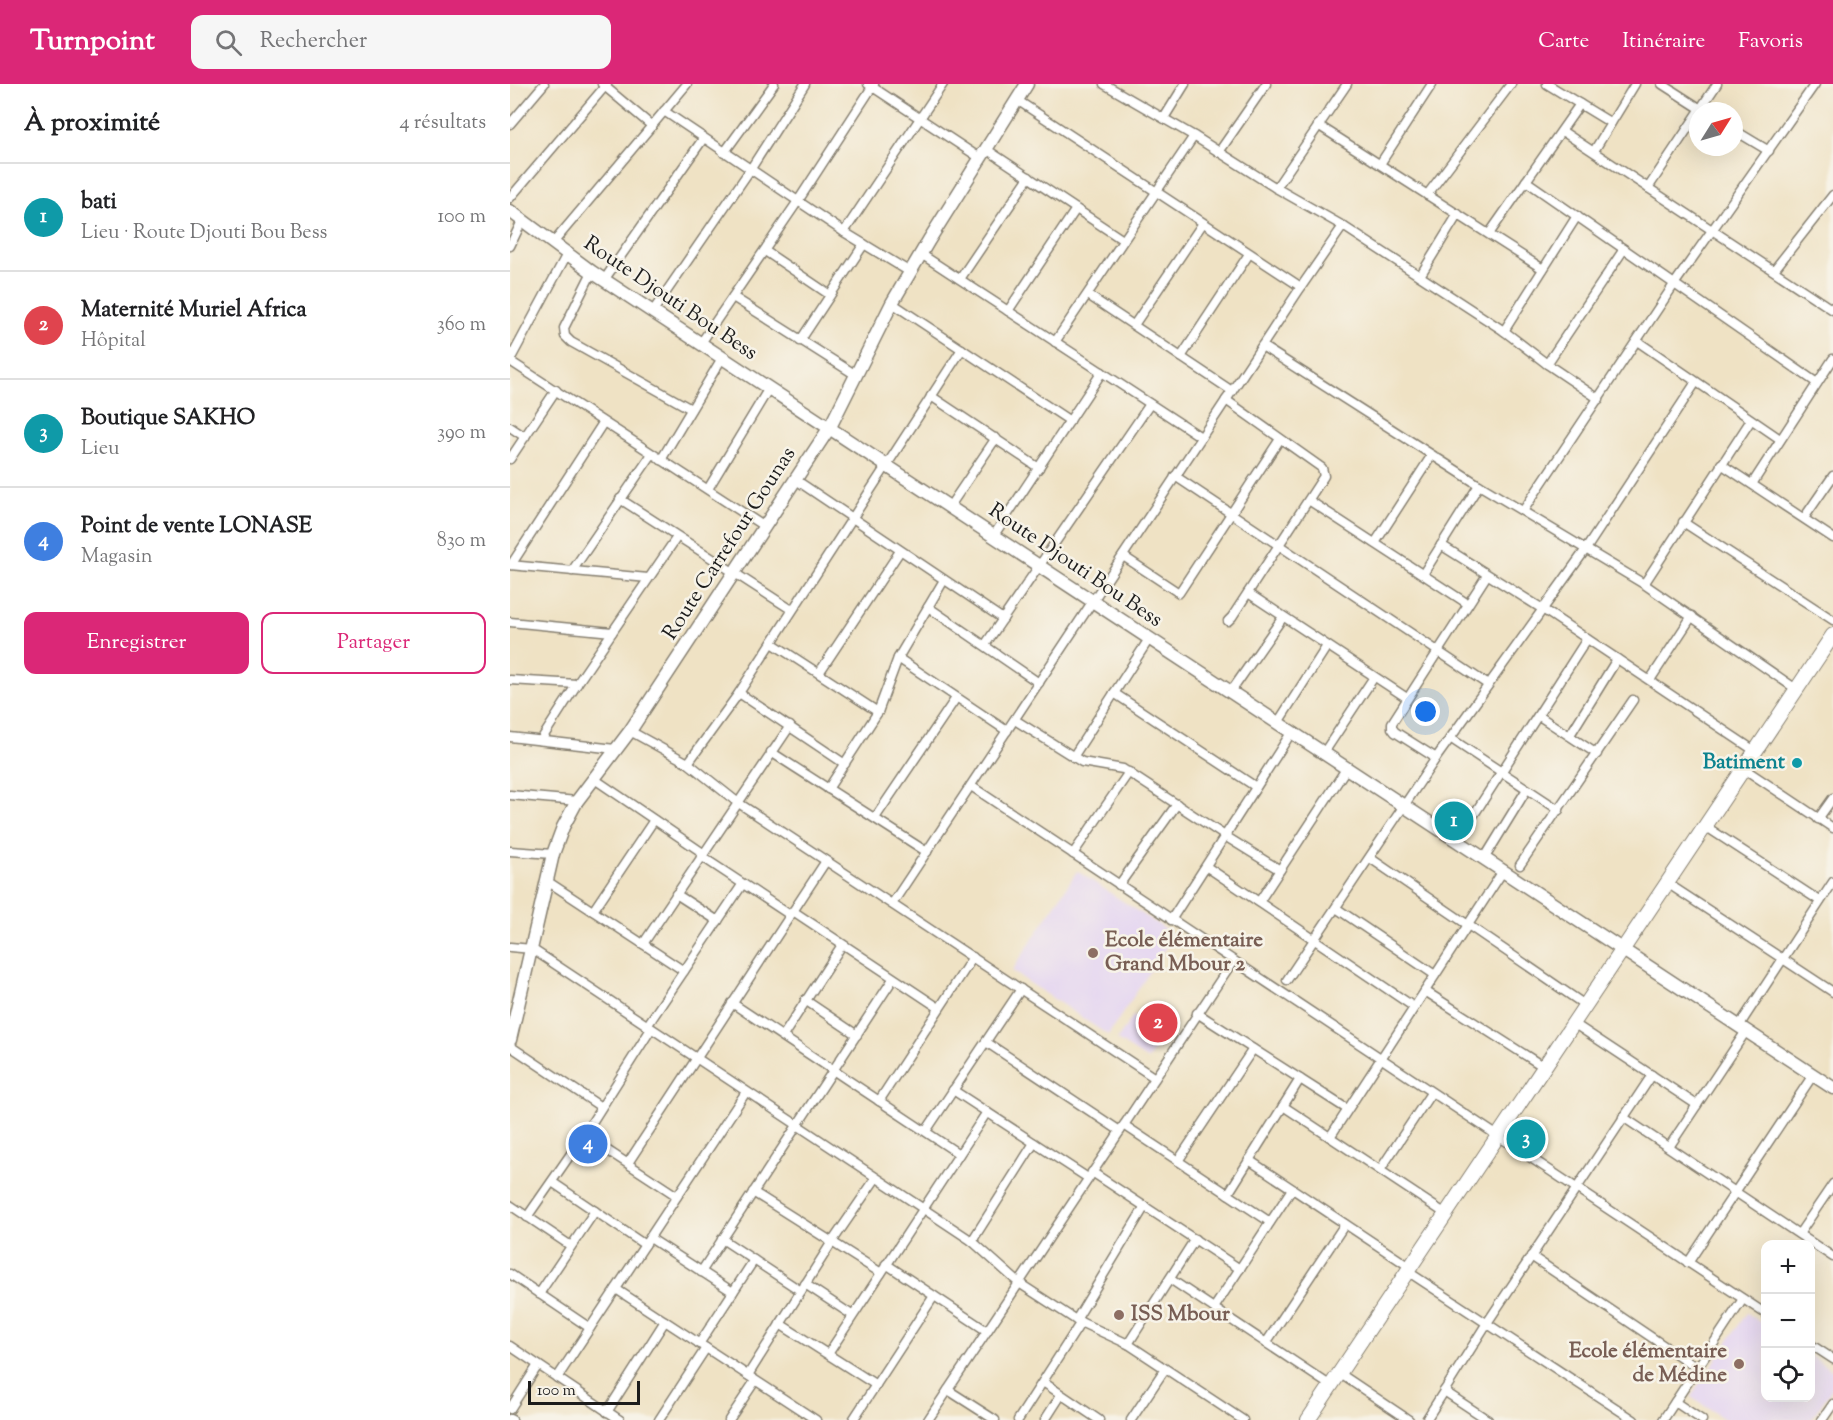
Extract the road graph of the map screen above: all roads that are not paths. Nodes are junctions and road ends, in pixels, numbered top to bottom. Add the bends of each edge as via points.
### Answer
1 (544, 84) edge
2 (687, 84) edge
3 (774, 84) edge
4 (805, 84) edge
5 (943, 84) edge
6 (1027, 84) edge
7 (1104, 84) edge
8 (1185, 84) edge
9 (1266, 84) edge
10 (1347, 84) edge
11 (1419, 84) edge
12 (1511, 84) edge
13 (1547, 84) edge
14 (1635, 84) edge
15 (1662, 84) edge
16 (1717, 84) edge
17 (1815, 84) edge
18 (605, 85) edge
19 (871, 85) edge
20 (1430, 88) edge
21 (1017, 100) junction
22 (1706, 102) edge
23 (1689, 103) edge
24 (1580, 104) junction
25 (664, 111) junction
26 (920, 117) junction
27 (1164, 118) junction
28 (1611, 123) junction
29 (510, 124) edge
30 (1318, 125) junction
31 (652, 126) junction
32 (1689, 128) edge
33 (1562, 131) junction
34 (1194, 136) junction
35 (1743, 136) edge
36 (702, 139) junction
37 (1594, 151) junction
38 (1768, 151) junction
39 (1220, 152) junction
40 (723, 153) junction
41 (983, 153) junction
42 (1380, 164) junction
43 (750, 170) junction
44 (1029, 177) junction
45 (1526, 181) junction
46 (1276, 188) junction
47 (1648, 188) junction
48 (1155, 191) junction
49 (1427, 195) junction
50 (1833, 195) edge
51 (510, 198) edge
52 (798, 201) junction
53 (1076, 209) junction
54 (510, 211) edge
55 (1458, 214) junction
56 (1577, 216) junction
57 (522, 221) junction
58 (1203, 224) junction
59 (1343, 226) junction
60 (1713, 229) junction
61 (844, 232) junction
62 (1489, 234) junction
63 (1124, 240) junction
64 (553, 243) junction
65 (864, 244) junction
66 (510, 246) edge
67 (1624, 249) junction
68 (765, 251) junction
69 (567, 254) junction
70 (921, 254) junction
71 (1249, 254) junction
72 (1543, 269) junction
73 (1774, 270) junction
74 (592, 272) junction
75 (910, 272) junction
76 (1420, 276) junction
77 (960, 279) junction
78 (604, 280) junction
79 (1675, 283) junction
80 (1301, 287) junction
81 (830, 295) junction
82 (1088, 295) junction
83 (733, 297) junction
84 (892, 303) junction
85 (1833, 310) edge
86 (653, 311) junction
87 (1008, 311) junction
88 (1134, 325) junction
89 (1504, 331) junction
90 (800, 341) junction
91 (1637, 341) junction
92 (1055, 342) junction
93 (700, 344) junction
94 (1262, 346) junction
95 (962, 349) junction
96 (1182, 357) junction
97 (722, 358) junction
98 (1833, 359) edge
99 (510, 360) edge
100 (1547, 364) junction
101 (1102, 372) junction
102 (856, 375) junction
103 (1696, 382) junction
104 (1817, 383) junction
105 (769, 388) junction
106 (556, 390) junction
107 (1232, 391) junction
108 (931, 396) junction
109 (1599, 399) junction
110 (1226, 400) junction
111 (1150, 404) junction
112 (691, 409) junction
113 (1751, 420) junction
114 (1070, 422) junction
115 (603, 423) junction
116 (510, 427) edge
117 (830, 427) junction
118 (525, 437) junction
119 (1201, 437) junction
120 (996, 438) junction
121 (1280, 439) junction
122 (1780, 439) junction
123 (652, 454) junction
124 (1432, 455) junction
125 (510, 459) edge
126 (661, 460) junction
127 (1721, 464) junction
128 (888, 465) junction
129 (1039, 468) junction
130 (1175, 476) junction
131 (1833, 476) edge
132 (796, 480) junction
133 (1752, 484) junction
134 (1479, 485) junction
135 (708, 489) junction
136 (620, 499) junction
137 (1310, 501) junction
138 (950, 506) junction
139 (1523, 512) junction
140 (1231, 514) junction
141 (1804, 518) junction
142 (853, 519) junction
143 (1683, 522) junction
144 (765, 527) junction
145 (994, 535) junction
146 (676, 537) junction
147 (1833, 538) edge
148 (1375, 543) junction
149 (1441, 545) junction
150 (1280, 546) junction
151 (1586, 549) junction
152 (900, 551) junction
153 (1123, 556) junction
154 (511, 565) edge
155 (1040, 567) junction
156 (572, 571) junction
157 (735, 574) junction
158 (1423, 574) junction
159 (1487, 575) junction
160 (648, 579) junction
161 (944, 580) junction
162 (1644, 584) junction
163 (1248, 593) junction
164 (1093, 601) junction
165 (1468, 604) junction
166 (928, 608) junction
167 (1541, 608) junction
168 (792, 610) junction
169 (1692, 616) junction
170 (1283, 617) junction
171 (1003, 619) junction
172 (1833, 620) edge
173 (1228, 621) dead end
174 (510, 622) edge
175 (612, 632) junction
176 (1833, 634) edge
177 (1149, 639) junction
178 (1587, 639) junction
179 (772, 643) junction
180 (985, 645) junction
181 (1327, 646) junction
182 (1438, 651) junction
183 (898, 658) junction
184 (1617, 659) junction
185 (819, 673) junction
186 (1374, 677) junction
187 (510, 680) edge
188 (1650, 680) junction
189 (1039, 683) junction
190 (577, 684) junction
191 (1487, 684) junction
192 (1796, 689) junction
193 (739, 693) junction
194 (1114, 693) junction
195 (1230, 693) junction
196 (956, 698) junction
197 (1407, 698) junction
198 (1633, 700) dead end
199 (878, 712) junction
200 (1539, 716) junction
201 (1014, 720) junction
202 (1277, 724) junction
203 (790, 726) junction
204 (630, 731) junction
205 (1007, 731) junction
206 (1291, 733) junction
207 (1570, 735) junction
208 (510, 737) edge
209 (1450, 738) junction
210 (542, 740) junction
211 (615, 749) junction
212 (1755, 751) junction
213 (771, 752) junction
214 (1323, 754) junction
215 (1597, 754) junction
216 (1073, 757) junction
217 (1436, 758) junction
218 (688, 763) junction
219 (845, 764) junction
220 (1743, 768) junction
221 (1346, 769) junction
222 (1129, 772) junction
223 (1502, 772) junction
224 (593, 778) junction
225 (971, 786) junction
226 (1256, 787) junction
227 (828, 789) junction
228 (1527, 789) junction
229 (510, 795) edge
230 (1833, 798) edge
231 (577, 801) junction
232 (737, 802) junction
233 (1176, 804) junction
234 (1404, 807) junction
235 (1559, 810) junction
236 (875, 818) junction
237 (654, 819) junction
238 (1818, 819) junction
239 (1705, 826) junction
240 (1833, 828) edge
241 (1225, 836) junction
242 (1457, 841) junction
243 (510, 851) edge
244 (927, 852) junction
245 (554, 854) junction
246 (702, 854) junction
247 (1073, 855) junction
248 (1370, 858) junction
249 (1484, 859) junction
250 (826, 861) junction
251 (1520, 865) dead end
252 (1207, 867) junction
253 (1280, 870) junction
254 (1503, 871) junction
255 (547, 881) junction
256 (1833, 882) edge
257 (1667, 883) junction
258 (742, 885) junction
259 (1119, 885) junction
260 (676, 894) junction
261 (1820, 901) junction
262 (1259, 902) junction
263 (892, 904) junction
264 (1336, 908) junction
265 (593, 911) junction
266 (791, 913) junction
267 (1171, 920) junction
268 (718, 921) junction
269 (1467, 926) junction
270 (1315, 939) junction
271 (643, 944) junction
272 (842, 945) junction
273 (510, 947) edge
274 (532, 949) junction
275 (1622, 950) junction
276 (973, 957) junction
277 (1784, 960) junction
278 (1233, 961) junction
279 (684, 971) junction
280 (1435, 975) junction
281 (893, 979) junction
282 (1287, 981) dead end
283 (1021, 990) junction
284 (1425, 991) junction
285 (1833, 992) edge
286 (805, 1000) junction
287 (732, 1003) junction
288 (1585, 1005) junction
289 (1414, 1007) junction
290 (939, 1008) junction
291 (1197, 1013) junction
292 (1573, 1023) junction
293 (649, 1027) junction
294 (1743, 1029) junction
295 (857, 1035) junction
296 (783, 1036) junction
297 (510, 1040) edge
298 (986, 1042) junction
299 (510, 1046) edge
300 (1253, 1049) junction
301 (695, 1058) junction
302 (1380, 1059) junction
303 (1544, 1067) junction
304 (833, 1070) junction
305 (1652, 1075) junction
306 (1813, 1075) junction
307 (1155, 1078) junction
308 (1300, 1079) junction
309 (1833, 1088) edge
310 (953, 1090) junction
311 (746, 1092) junction
312 (1431, 1093) junction
313 (879, 1101) junction
314 (1697, 1105) junction
315 (1283, 1106) junction
316 (601, 1107) junction
317 (1347, 1109) junction
318 (987, 1112) junction
319 (1623, 1117) junction
320 (797, 1125) junction
321 (1122, 1128) junction
322 (926, 1131) junction
323 (584, 1135) junction
324 (1330, 1137) junction
325 (1497, 1137) junction
326 (1034, 1143) junction
327 (1669, 1147) junction
328 (959, 1154) junction
329 (1249, 1160) junction
330 (1178, 1161) junction
331 (628, 1163) junction
332 (1380, 1170) junction
333 (1090, 1175) junction
334 (876, 1178) junction
335 (552, 1182) junction
336 (1833, 1184) edge
337 (1292, 1189) junction
338 (1576, 1189) junction
339 (753, 1191) junction
340 (1735, 1192) junction
341 (1228, 1194) junction
342 (677, 1196) junction
343 (510, 1205) edge
344 (1145, 1206) junction
345 (923, 1209) junction
346 (595, 1211) junction
347 (1446, 1214) junction
348 (527, 1217) junction
349 (1270, 1222) junction
350 (1345, 1224) junction
351 (1799, 1234) junction
352 (722, 1239) junction
353 (1195, 1239) junction
354 (647, 1241) junction
355 (972, 1241) junction
356 (832, 1242) junction
357 (571, 1246) junction
358 (1531, 1256) junction
359 (1833, 1257) edge
360 (753, 1260) junction
361 (1688, 1263) junction
362 (886, 1264) junction
363 (1240, 1269) junction
364 (1409, 1269) junction
365 (701, 1272) junction
366 (880, 1273) junction
367 (510, 1274) edge
368 (1170, 1279) junction
369 (1018, 1283) junction
370 (803, 1287) junction
371 (616, 1289) junction
372 (733, 1292) junction
373 (539, 1294) junction
374 (934, 1296) junction
375 (1743, 1299) junction
376 (1214, 1308) junction
377 (1761, 1311) edge
378 (852, 1315) junction
379 (665, 1321) junction
380 (1079, 1321) junction
381 (1487, 1323) junction
382 (780, 1324) junction
383 (590, 1328) junction
384 (987, 1331) junction
385 (1266, 1342) junction
386 (1128, 1344) junction
387 (510, 1346) edge
388 (702, 1346) junction
389 (1815, 1347) edge
390 (828, 1354) junction
391 (1833, 1359) edge
392 (538, 1365) junction
393 (1697, 1368) junction
394 (1165, 1369) junction
395 (1339, 1373) junction
396 (557, 1378) junction
397 (752, 1378) junction
398 (1043, 1382) junction
399 (876, 1385) junction
400 (1330, 1386) junction
401 (948, 1390) junction
402 (1444, 1391) junction
403 (1061, 1395) junction
404 (1675, 1402) junction
405 (1833, 1404) edge
406 (510, 1409) edge
407 (607, 1412) junction
408 (1482, 1418) edge
409 (620, 1420) edge
410 (659, 1420) edge
411 (729, 1420) edge
412 (816, 1420) edge
413 (853, 1420) edge
414 (928, 1420) edge
415 (995, 1420) edge
416 (1018, 1420) edge
417 (1045, 1420) edge
418 (1099, 1420) edge
419 (1131, 1420) edge
420 (1243, 1420) edge
421 (1308, 1420) edge
422 (1409, 1420) edge
423 (1426, 1420) edge
424 (1634, 1420) edge
425 (1663, 1420) edge
426 (1702, 1420) edge
427 (1822, 1420) edge

1 - 29 street
2 - 25 street
3 - 40 street
4 - 43 street
5 - 26 street
6 - 21 main road, Route Carrefour Gounas
7 - 27 street
8 - 27 street
9 - 39 street
10 - 30 street
11 - 20 street
12 - 49 street
13 - 24 street
14 - 28 street
15 - 23 street
16 - 22 street
17 - 38 street
18 - 31 street
18 - 51 street
19 - 26 street
19 - 52 street
20 - 42 street
21 - 41 main road, Route Carrefour Gounas
21 - 48 street
24 - 28 street
24 - 33 street
25 - 31 street
25 - 36 street
26 - 41 street
26 - 61 street
27 - 34 street
28 - 37 street
30 - 42 street
30 - 46 street
31 - 64 street
32 - 47 street
33 - 37 street
33 - 45 street
34 - 39 street
34 - 48 street
35 - 38 street
36 - 40 street
36 - 78 street
37 - 47 street
38 - 60 street
39 - 46 street
40 - 43 street
41 - 44 street
41 - 70 main road, Route Carrefour Gounas
42 - 49 street
43 - 52 street
43 - 86 street
44 - 53 street
44 - 77 street
45 - 56 street
45 - 62 street
46 - 59 street
47 - 60 street
48 - 58 street
48 - 63 street
49 - 55 street
50 - 73 street
52 - 61 street
52 - 68 street
53 - 63 street
53 - 87 street
54 - 57 main road, Route Djouti Bou Bess
55 - 62 street
55 - 76 street
56 - 67 street
56 - 72 street
57 - 64 main road, Route Djouti Bou Bess
57 - 66 street
58 - 71 street
58 - 88 street
59 - 76 street
59 - 80 street
60 - 73 street
60 - 79 street
61 - 65 street
62 - 72 street
63 - 82 street
64 - 69 main road, Route Djouti Bou Bess
65 - 75 street
65 - 81 street
67 - 79 street
67 - 100 street
68 - 81 street
68 - 83 street
69 - 74 main road, Route Djouti Bou Bess
69 - 99 street
70 - 75 main road, Route Carrefour Gounas
70 - 77 street
71 - 80 street
71 - 96 street
72 - 89 street
73 - 85 street
74 - 78 main road, Route Djouti Bou Bess
74 - 112 street via 564,328 565,336
75 - 84 main road, Route Carrefour Gounas
76 - 89 street
77 - 87 street
78 - 86 main road, Route Djouti Bou Bess
79 - 91 street
79 - 104 street
80 - 94 street
81 - 90 street
82 - 88 street
82 - 92 street
83 - 90 street
83 - 93 street
84 - 95 street
84 - 102 main road, Route Carrefour Gounas
86 - 93 main road, Route Djouti Bou Bess
87 - 92 street
88 - 96 street
89 - 100 street
90 - 102 street
91 - 103 street
91 - 109 street
92 - 101 street
93 - 97 main road, Route Djouti Bou Bess
94 - 107 street
94 - 124 street
95 - 108 street
95 - 114 street
96 - 107 street
97 - 105 main road, Route Djouti Bou Bess
97 - 112 street
98 - 104 street
99 - 106 street
100 - 109 street
101 - 111 street
101 - 114 street
102 - 117 main road, Route Carrefour Gounas
103 - 113 street
103 - 151 street
104 - 122 street
105 - 117 main road, Route Djouti Bou Bess
105 - 135 street
106 - 115 street
106 - 118 street
107 - 110 street
108 - 120 street
108 - 128 street
109 - 139 street
110 - 119 street
110 - 121 street
111 - 119 street
111 - 155 street
112 - 126 street
113 - 122 street
113 - 127 street
114 - 129 street
115 - 123 street
115 - 154 street
116 - 118 street
117 - 128 main road, Route Djouti Bou Bess
117 - 132 main road, Route Carrefour Gounas
118 - 125 street
119 - 130 street
120 - 129 street
120 - 138 street
121 - 137 street via 1324,471
121 - 140 street
122 - 133 street
123 - 126 street
123 - 136 street
124 - 134 street
124 - 148 street
126 - 135 street
127 - 133 street
127 - 143 street
128 - 138 main road, Route Djouti Bou Bess
128 - 142 street
129 - 145 street
130 - 140 street
130 - 153 street
131 - 141 street
132 - 142 street
132 - 144 main road, Route Carrefour Gounas
133 - 141 street
134 - 139 street
134 - 149 street
135 - 144 street
136 - 146 street
136 - 156 street
137 - 148 street
137 - 150 street
138 - 145 main road, Route Djouti Bou Bess
139 - 151 street
140 - 150 street
140 - 153 street via 1179,593
141 - 147 street
142 - 152 street
142 - 168 street
143 - 162 street
143 - 172 street
144 - 157 main road, Route Carrefour Gounas
145 - 155 main road, Route Djouti Bou Bess
146 - 157 street
146 - 160 street
148 - 158 street
149 - 158 street
149 - 159 street
150 - 163 street
150 - 182 street
151 - 162 street
151 - 167 street
152 - 161 street
152 - 185 street
153 - 164 street
154 - 156 street
155 - 164 main road, Route Djouti Bou Bess
155 - 171 street
156 - 160 street
157 - 168 street
157 - 204 main road, Route Carrefour Gounas
158 - 165 street
159 - 165 street
159 - 167 street
160 - 175 street
161 - 166 street
161 - 171 street
162 - 169 street
163 - 170 street
163 - 173 street
164 - 177 main road, Route Djouti Bou Bess
164 - 189 street
165 - 182 street
166 - 180 street
166 - 183 street
167 - 178 street
167 - 191 street
168 - 179 street
169 - 188 street
169 - 192 street
170 - 181 street
170 - 195 street
171 - 180 street
174 - 175 street
175 - 190 street
176 - 192 highway
177 - 194 street
177 - 195 main road, Route Djouti Bou Bess
178 - 184 street
178 - 200 street
179 - 185 street
179 - 193 street
180 - 189 street
181 - 186 street
181 - 202 street
182 - 191 street
182 - 197 street
183 - 196 street
183 - 199 street
184 - 188 street
184 - 207 street
185 - 199 street
186 - 197 street
186 - 214 street
187 - 190 street
188 - 212 street
189 - 201 street
190 - 210 street
191 - 209 street
192 - 212 highway
193 - 203 street
193 - 218 street
194 - 216 street
194 - 226 street
195 - 202 main road, Route Djouti Bou Bess
196 - 205 street
196 - 236 street
197 - 217 street via 1392,728
198 - 215 street
199 - 219 street
200 - 207 street
200 - 223 street
201 - 205 street
201 - 216 street
202 - 206 main road, Route Djouti Bou Bess
203 - 213 street
203 - 219 street
204 - 211 main road, Route Carrefour Gounas
204 - 218 street
205 - 225 street
206 - 214 main road, Route Djouti Bou Bess
206 - 226 street
207 - 215 street
208 - 210 street
209 - 217 street
209 - 223 street
210 - 211 street
211 - 224 main road, Route Carrefour Gounas
212 - 220 highway
213 - 227 street
213 - 232 street
214 - 221 main road, Route Djouti Bou Bess
215 - 235 street
216 - 222 street
217 - 234 street
218 - 232 street
219 - 227 street
220 - 238 street
220 - 239 highway
221 - 234 main road, Route Djouti Bou Bess
221 - 253 street
222 - 233 street
222 - 247 street
223 - 228 street
223 - 242 street
224 - 231 main road, Route Carrefour Gounas
224 - 237 street
225 - 244 street
225 - 247 street
226 - 241 street
227 - 236 street
228 - 235 street
228 - 249 street
229 - 231 street
230 - 238 street
231 - 245 main road, Route Carrefour Gounas
232 - 246 street
232 - 250 street
233 - 241 street
233 - 259 street
234 - 242 main road, Route Djouti Bou Bess
234 - 248 street
235 - 251 street
236 - 244 street
237 - 246 street
237 - 265 street
238 - 240 street
239 - 257 highway
239 - 261 street
241 - 252 street
241 - 253 street
242 - 249 main road, Route Djouti Bou Bess
243 - 245 street
244 - 263 street
245 - 255 main road, Route Carrefour Gounas
246 - 258 street
246 - 260 street
247 - 259 street
248 - 264 street
248 - 269 street
249 - 254 main road, Route Djouti Bou Bess
250 - 263 street
250 - 266 street
252 - 262 street
252 - 267 street
253 - 262 street
254 - 269 street
254 - 275 main road, Route Djouti Bou Bess
255 - 265 street
255 - 274 main road, Route Carrefour Gounas
256 - 261 street
257 - 275 highway
257 - 277 street
258 - 266 street
258 - 268 street
259 - 267 street
260 - 268 street
260 - 271 street
261 - 277 street
262 - 270 street
263 - 276 street
264 - 270 street
264 - 280 street
265 - 271 street
266 - 272 street
266 - 287 street
267 - 278 street
268 - 279 street
269 - 280 street
269 - 288 street
270 - 282 street
270 - 289 street
271 - 279 street
272 - 281 street
272 - 286 street
273 - 274 street
274 - 293 street
274 - 297 main road, Route Carrefour Gounas
275 - 288 highway
275 - 294 main road, Route Djouti Bou Bess
276 - 283 street
276 - 290 street
277 - 285 street
277 - 294 street
278 - 291 street
278 - 302 street
279 - 293 street
280 - 284 street
281 - 290 street
281 - 295 street
283 - 298 street
283 - 307 street
284 - 289 street
284 - 303 street
286 - 295 street
286 - 296 street
287 - 296 street
287 - 301 street
288 - 292 highway
289 - 302 street
290 - 313 street
291 - 300 street
291 - 307 street
292 - 303 highway
292 - 305 street
293 - 301 street
293 - 316 street
294 - 306 main road, Route Djouti Bou Bess
294 - 314 street
295 - 304 street
296 - 304 street
298 - 310 street
298 - 321 street
299 - 316 street
300 - 308 street
300 - 330 street
301 - 311 street
301 - 331 street
302 - 312 street
302 - 317 street
303 - 325 highway
304 - 313 street
304 - 320 street
305 - 314 street
305 - 319 street
306 - 309 main road, Route Djouti Bou Bess
306 - 340 street
307 - 321 street
308 - 315 street
308 - 317 street
310 - 318 street
310 - 322 street
311 - 320 street
311 - 342 street
312 - 325 street
312 - 332 street
313 - 322 street
314 - 327 street
315 - 324 street
315 - 329 street
316 - 323 street
317 - 324 street
318 - 326 street
318 - 328 street
319 - 327 street
319 - 338 street
320 - 334 street
320 - 339 street
321 - 330 street
321 - 333 street
322 - 328 street
323 - 331 street
323 - 335 street
324 - 332 street
325 - 338 street
325 - 347 highway
326 - 333 street
326 - 355 street
327 - 340 street
328 - 345 street
329 - 337 street
329 - 341 street
330 - 341 street
331 - 342 street
332 - 347 street
333 - 344 street
333 - 369 street
334 - 345 street
334 - 356 street
335 - 346 street
335 - 348 street
336 - 351 street
337 - 349 street
337 - 350 street
338 - 358 street
338 - 361 street
339 - 352 street
339 - 356 street
340 - 351 street
340 - 361 street
341 - 349 street
342 - 354 street
343 - 348 street
344 - 353 street
344 - 380 street
345 - 355 street
345 - 362 street
346 - 354 street
346 - 357 street
347 - 364 highway
348 - 357 street
349 - 363 street
350 - 364 street
350 - 385 street
351 - 359 street
352 - 360 street
352 - 365 street
353 - 363 street
353 - 368 street
354 - 365 street
354 - 371 street
355 - 369 street
356 - 366 street
356 - 370 street
357 - 373 street
358 - 381 street
358 - 393 street
360 - 370 street
360 - 372 street
361 - 375 street
362 - 366 street
362 - 374 street
363 - 376 street
364 - 381 street
364 - 395 highway
365 - 372 street
366 - 378 street
367 - 373 street
368 - 376 street
368 - 386 street
369 - 380 street
369 - 384 street
370 - 378 street
370 - 382 street
371 - 379 street
371 - 383 street
372 - 388 street
373 - 383 street
374 - 384 street
374 - 399 street
375 - 377 street
375 - 393 street
376 - 385 street
378 - 390 street
379 - 388 street
379 - 407 street
380 - 386 street
380 - 398 street
381 - 402 street
381 - 424 street
382 - 390 street
382 - 397 street
383 - 396 street
384 - 401 street
385 - 400 street
386 - 394 street
387 - 392 street
388 - 397 street
388 - 410 street
389 - 391 street
390 - 399 street
392 - 396 street
392 - 406 street
393 - 404 street
394 - 419 street
394 - 420 street
395 - 400 highway
395 - 422 street
396 - 407 street
397 - 411 street
397 - 412 street
398 - 403 street
398 - 416 street
399 - 413 street
400 - 421 highway
401 - 414 street
401 - 415 street
402 - 408 street
402 - 423 street
403 - 417 street
403 - 418 street
404 - 425 street
404 - 426 street
405 - 427 street
407 - 409 street

